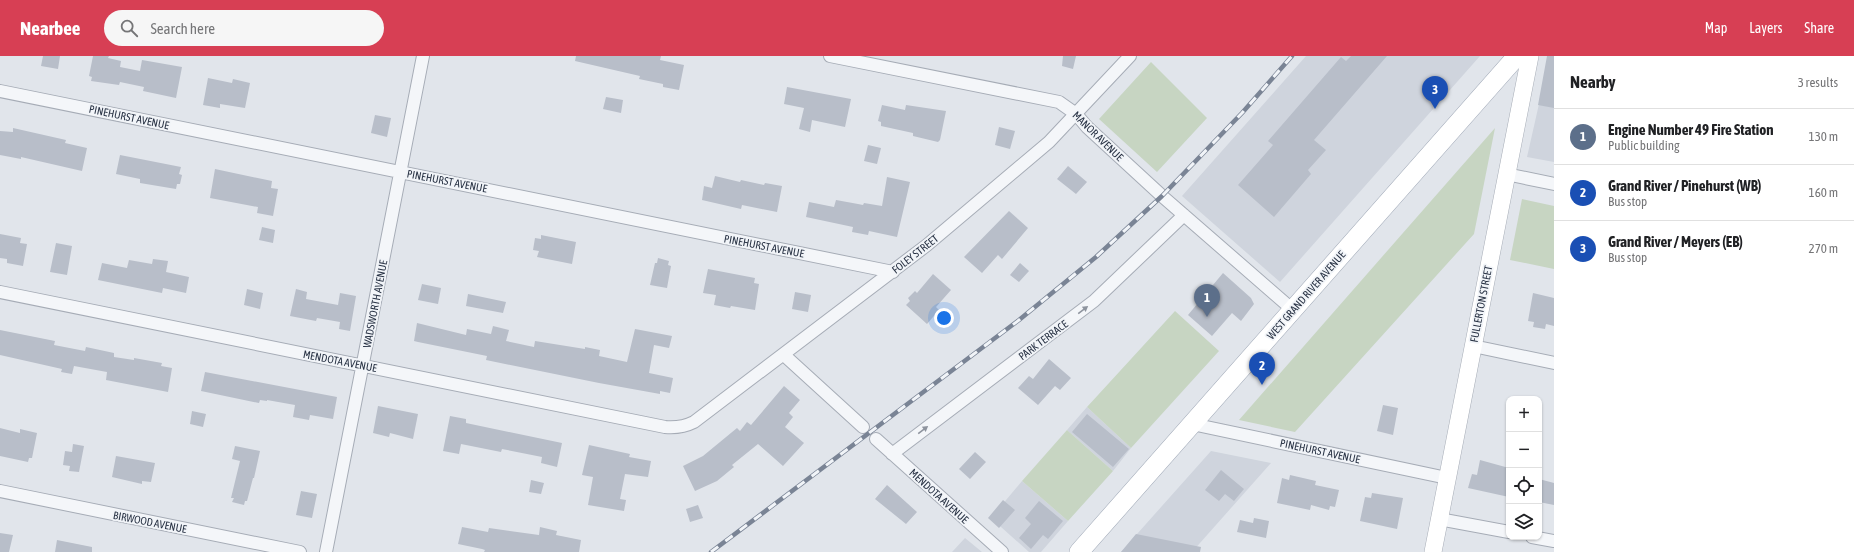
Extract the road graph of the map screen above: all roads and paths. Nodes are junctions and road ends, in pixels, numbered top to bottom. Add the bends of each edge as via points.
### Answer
1 (423, 56) edge
2 (830, 56) edge
3 (1130, 56) edge
4 (1517, 56) edge
5 (1530, 56) edge
6 (0, 90) edge
7 (1076, 114) junction
8 (401, 172) junction
9 (1506, 174) junction
10 (1554, 184) edge
11 (1184, 215) junction
12 (893, 272) junction
13 (0, 292) edge
14 (1293, 310) junction
15 (1473, 346) junction
16 (784, 355) junction
17 (1554, 363) edge
18 (363, 366) junction
19 (1192, 424) junction
20 (680, 427) joint
21 (863, 427) dead end
22 (876, 439) dead end
23 (892, 454) junction
24 (1447, 478) junction
25 (0, 491) edge
26 (1439, 519) junction
27 (1506, 531) edge
28 (1542, 539) edge
29 (1554, 541) edge
30 (300, 552) edge
31 (326, 552) edge
32 (1002, 552) edge
33 (1079, 552) edge
34 (1433, 552) edge

1 - 8 street, WADSWORTH AVENUE
2 - 7 street, MANOR AVENUE via 1059,102
3 - 7 street, FOLEY STREET
4 - 14 main road, WEST GRAND RIVER AVENUE
5 - 9 street, FULLERTON STREET
6 - 8 street, PINEHURST AVENUE
7 - 11 street, MANOR AVENUE
7 - 12 street, FOLEY STREET via 1049,142
8 - 12 street, PINEHURST AVENUE
8 - 18 street, WADSWORTH AVENUE
9 - 10 street
9 - 15 street, FULLERTON STREET
11 - 14 street, MANOR AVENUE
23 -> 11 street, PARK TERRACE via 1094,301
12 - 16 street, FOLEY STREET
13 - 18 street, MENDOTA AVENUE
14 - 19 main road, WEST GRAND RIVER AVENUE
15 - 17 street
15 - 24 street, FULLERTON STREET
16 - 20 street, FOLEY STREET via 694,422
16 - 21 street
18 - 20 street, MENDOTA AVENUE via 658,425
18 - 31 street, WADSWORTH AVENUE
19 - 24 street, PINEHURST AVENUE
19 - 33 main road, WEST GRAND RIVER AVENUE
22 - 23 street, MENDOTA AVENUE
23 - 32 street, MENDOTA AVENUE
24 - 26 street, FULLERTON STREET
25 - 30 street, BIRWOOD AVENUE
26 - 27 street
26 - 34 street, FULLERTON STREET
28 - 29 street

